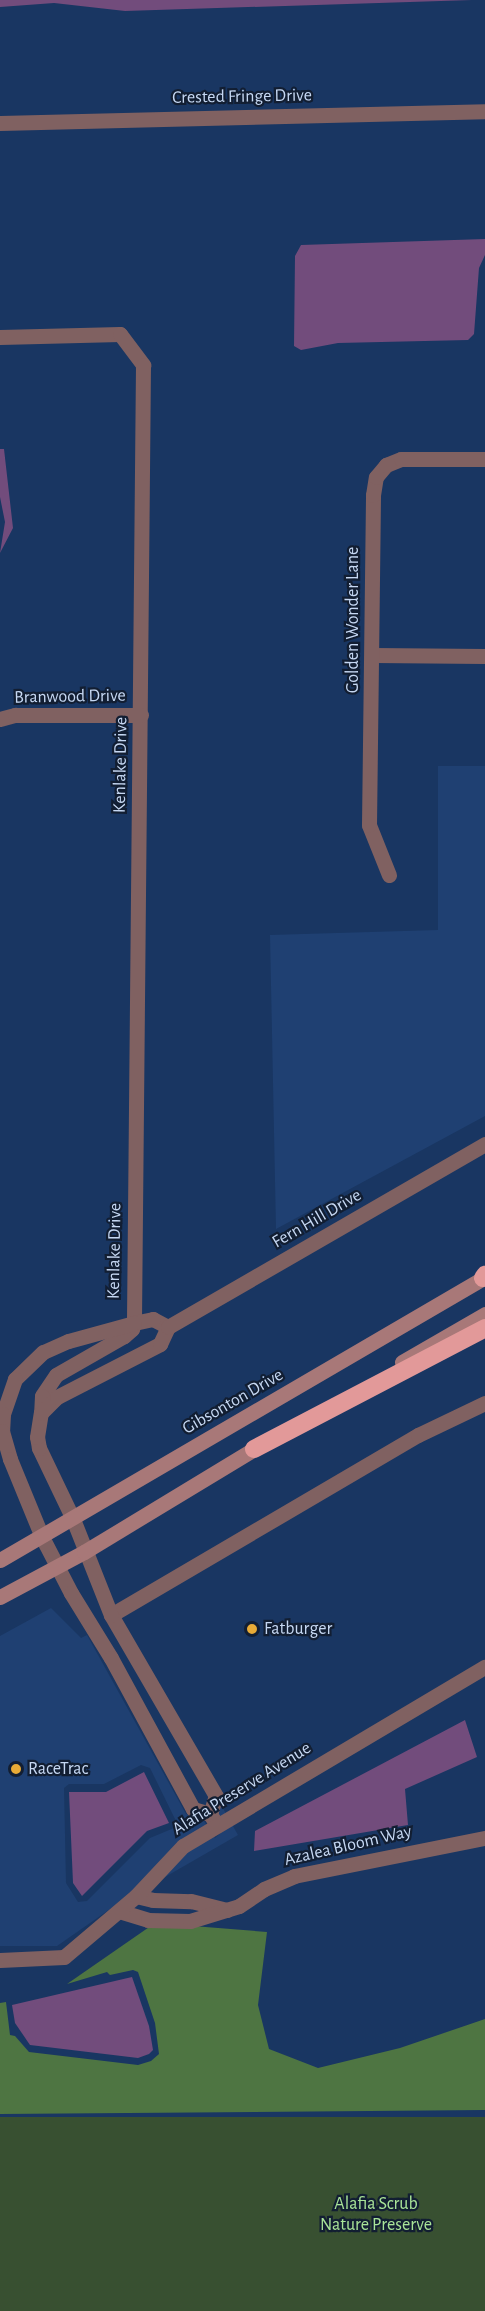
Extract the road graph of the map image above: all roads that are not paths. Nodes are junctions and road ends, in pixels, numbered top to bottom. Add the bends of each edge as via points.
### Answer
1 (485, 111) edge
2 (0, 123) edge
3 (0, 337) edge
4 (485, 459) edge
5 (373, 655) junction
6 (485, 656) edge
7 (141, 715) junction
8 (0, 719) edge
9 (389, 874) dead end
10 (485, 1144) edge
11 (484, 1276) edge
12 (485, 1314) edge
13 (134, 1323) junction
14 (168, 1327) junction
15 (485, 1328) edge
16 (485, 1403) edge
17 (41, 1413) junction
18 (254, 1449) junction
19 (73, 1519) junction
20 (42, 1537) junction
21 (84, 1552) junction
22 (0, 1560) edge
23 (56, 1565) junction
24 (0, 1597) edge
25 (111, 1615) junction
26 (485, 1667) edge
27 (214, 1820) junction
28 (485, 1838) edge
29 (136, 1896) junction
30 (227, 1910) junction
31 (119, 1911) junction
32 (0, 1960) edge

1 - 2 street, Crested Fringe Drive
3 - 7 street, Kenlake Drive via 120,334 142,365
4 - 5 street, Golden Wonder Lane via 401,459 386,465 376,477
5 - 6 street
5 - 9 street, Golden Wonder Lane via 369,825
7 - 8 street, Branwood Drive via 15,715
7 - 13 street, Kenlake Drive
10 - 14 street, Fern Hill Drive
11 - 19 main road, Gibsonton Drive
12 - 18 main road
13 - 14 street via 153,1319
13 - 17 street via 124,1336 56,1375 42,1396
13 - 20 street via 43,1352 15,1379 3,1414 2,1431
14 - 17 street, Fern Hill Drive via 160,1344 57,1397
15 - 18 highway
16 - 25 street via 425,1431
17 - 19 street via 39,1448
18 - 21 main road
19 - 20 main road, Gibsonton Drive
19 - 21 street
20 - 22 main road, Gibsonton Drive
20 - 23 street
21 - 23 main road
21 - 25 street
23 - 24 main road
23 - 27 street via 193,1809
25 - 27 street via 216,1796
26 - 27 street, Alafia Preserve Avenue
27 - 29 street, Alafia Preserve Avenue via 183,1846
28 - 30 street, Azalea Bloom Way via 294,1876
29 - 30 street via 191,1901
29 - 31 street, Alafia Preserve Avenue
30 - 31 street, Azalea Bloom Way via 190,1921 148,1920
31 - 32 street, Alafia Preserve Avenue via 64,1957

